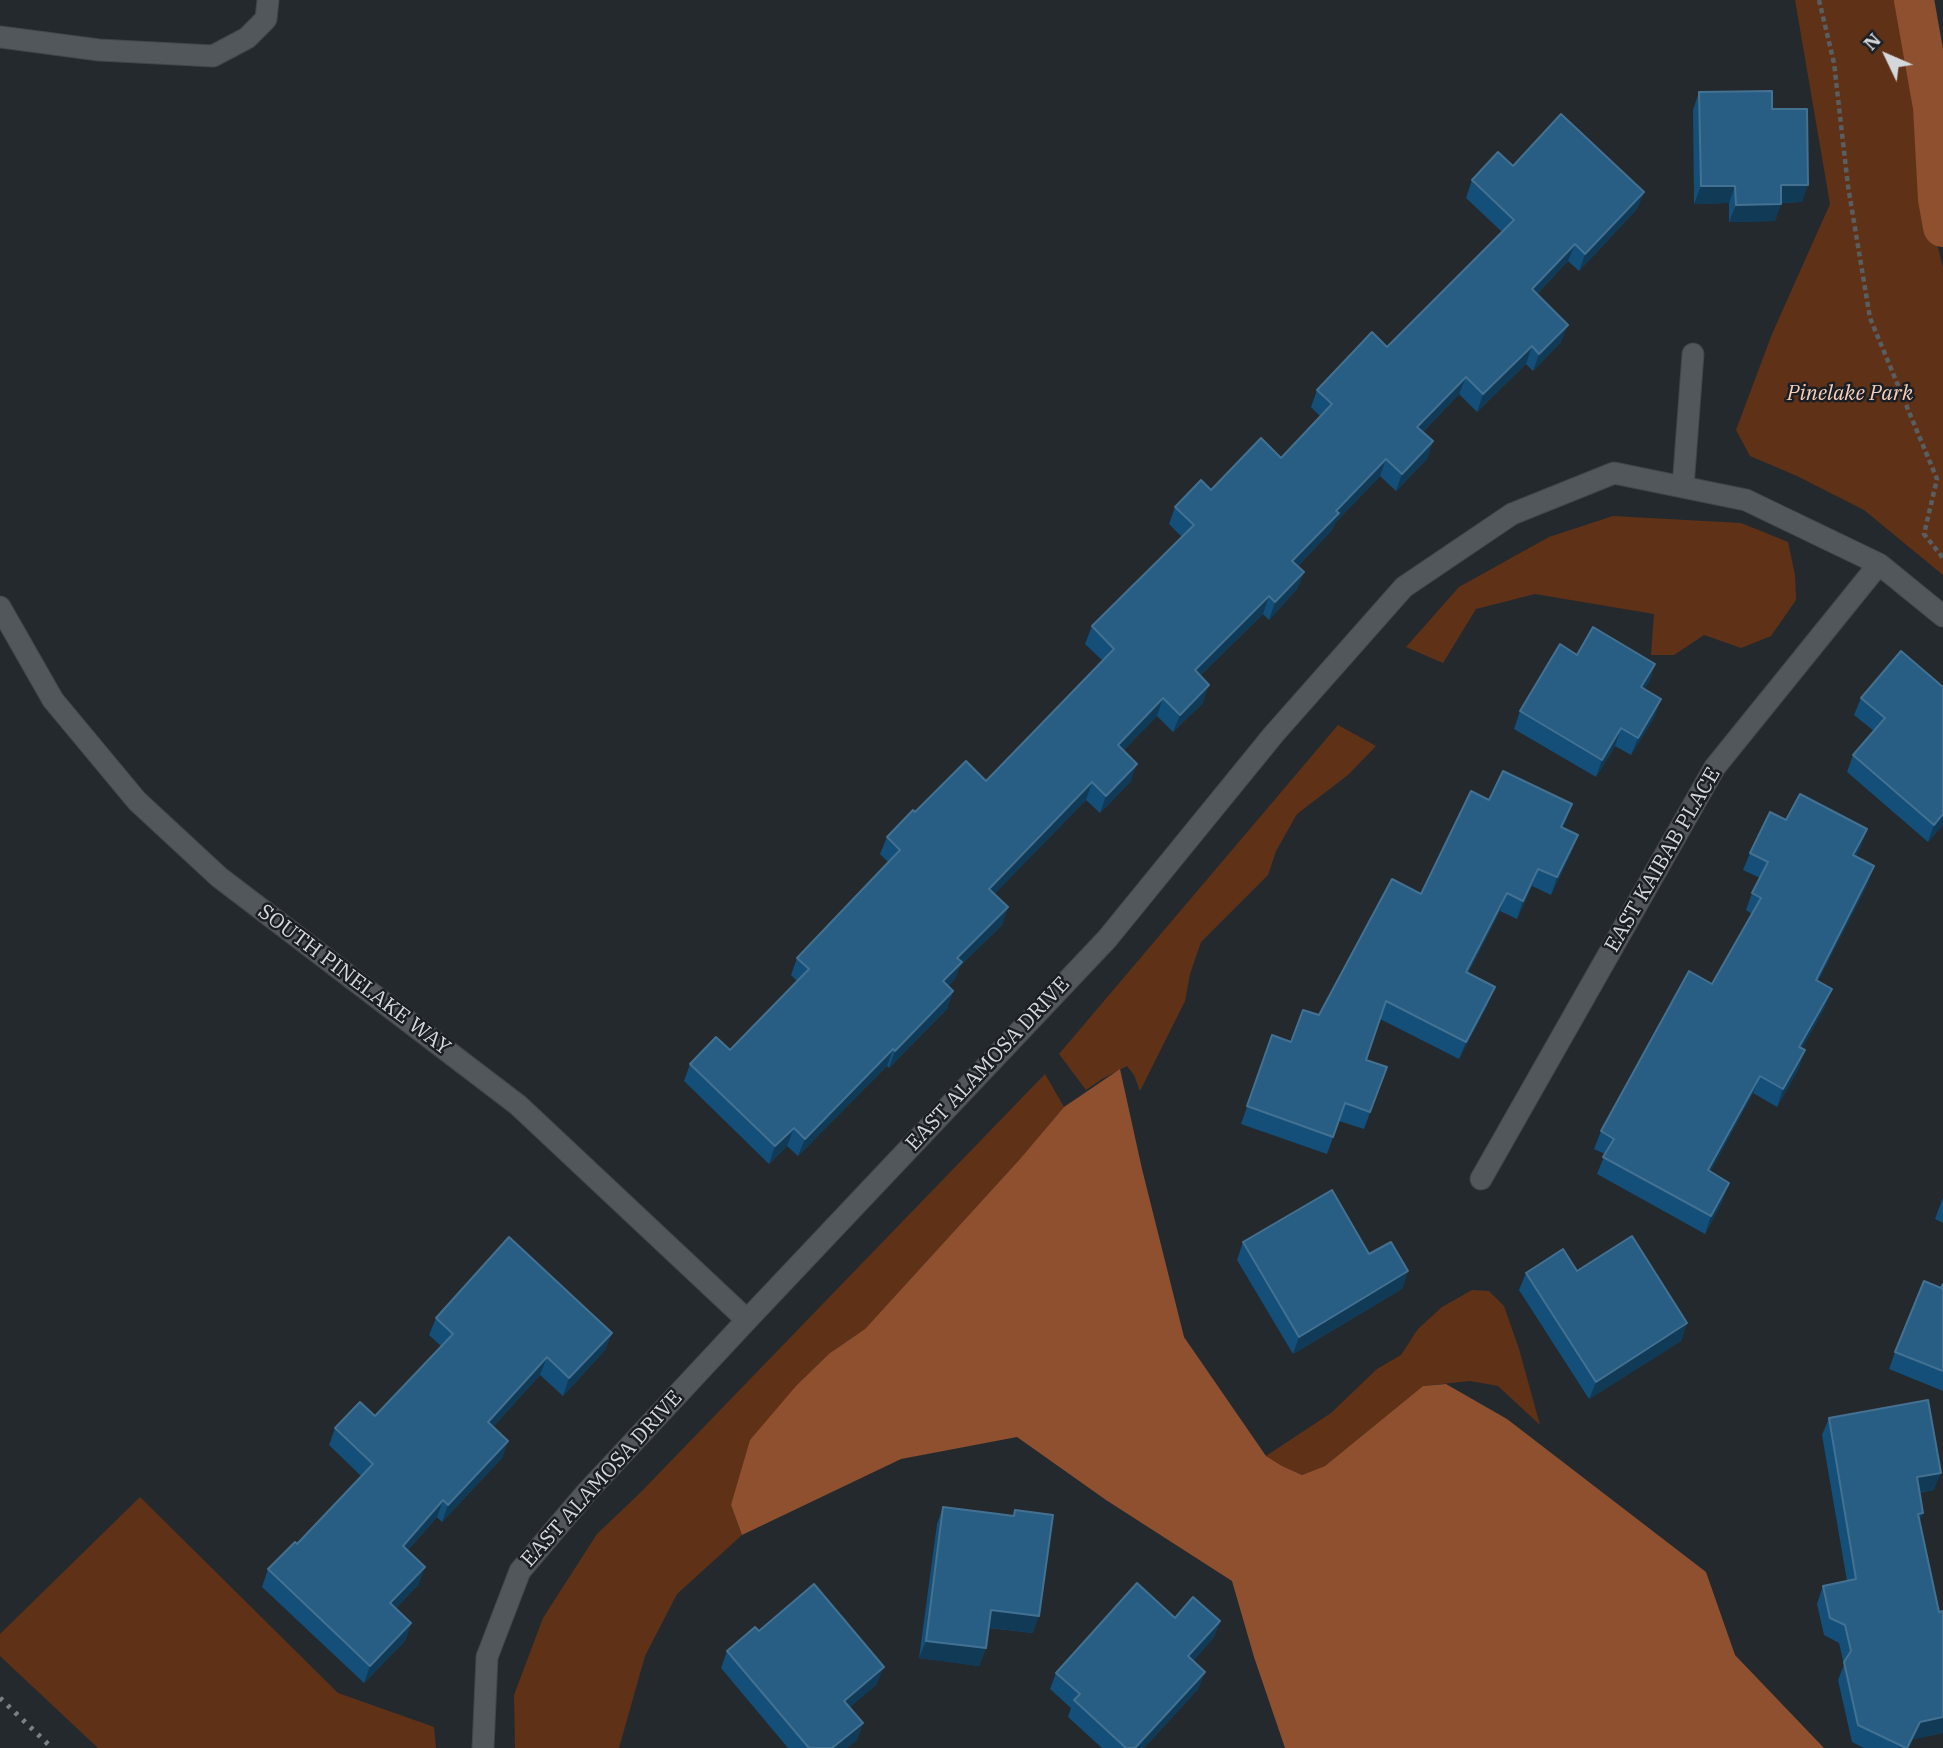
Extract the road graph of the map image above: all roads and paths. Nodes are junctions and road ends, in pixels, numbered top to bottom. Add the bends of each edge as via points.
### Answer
1 (268, 0) edge
2 (1819, 0) edge
3 (0, 37) edge
4 (1693, 354) dead end
5 (1683, 487) junction
6 (1943, 558) edge
7 (1879, 564) junction
8 (0, 607) edge
9 (1943, 615) edge
10 (1480, 1179) dead end
11 (747, 1320) junction
12 (483, 1748) edge

1 - 3 street via 266,19 247,38 213,56 99,50
2 - 6 path via 1833,63 1870,318 1937,479 1924,534
4 - 5 street
5 - 7 street via 1746,500
5 - 11 street, EAST ALAMOSA DRIVE via 1614,473 1512,513 1404,587 1274,734 1107,939
7 - 9 street
7 - 10 street, EAST KAIBAB PLACE via 1715,767
8 - 11 street, SOUTH PINELAKE WAY via 53,699 137,801 219,877 519,1105
11 - 12 street, EAST ALAMOSA DRIVE via 520,1571 487,1657

